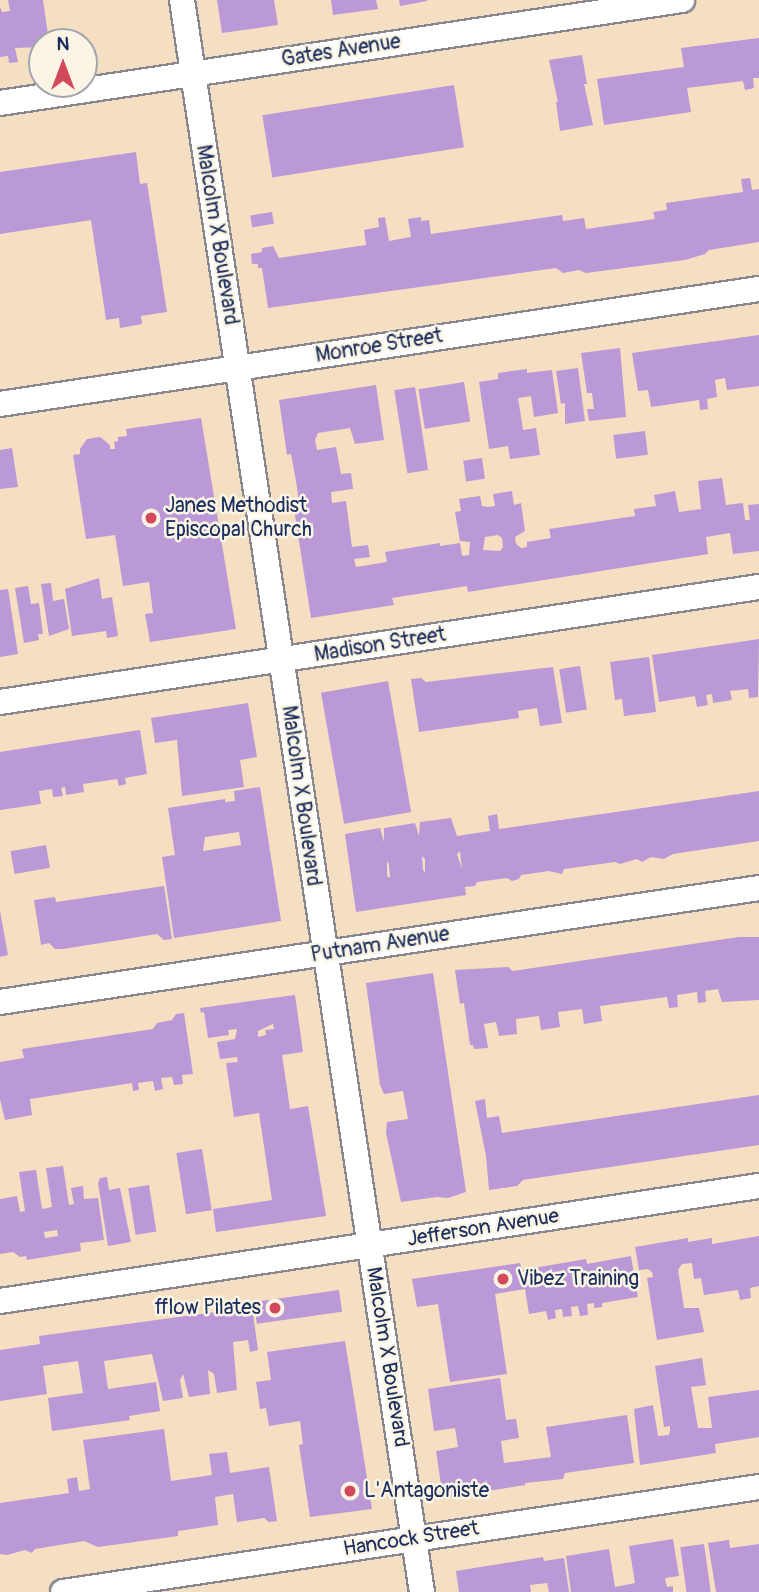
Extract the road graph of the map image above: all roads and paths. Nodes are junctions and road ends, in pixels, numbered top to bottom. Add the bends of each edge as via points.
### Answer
1 (182, 0) edge
2 (682, 0) edge
3 (193, 74) junction
4 (0, 103) edge
5 (759, 289) edge
6 (237, 368) junction
7 (0, 404) edge
8 (759, 587) edge
9 (282, 660) junction
10 (0, 702) edge
11 (759, 888) edge
12 (324, 953) junction
13 (0, 1002) edge
14 (759, 1186) edge
15 (370, 1245) junction
16 (0, 1301) edge
17 (759, 1487) edge
18 (414, 1539) junction
19 (63, 1592) edge
20 (422, 1592) edge

1 - 3 street, Malcolm X Boulevard
2 - 3 street, Gates Avenue
3 - 4 street, Gates Avenue
3 - 6 street, Malcolm X Boulevard
5 - 6 street, Monroe Street
6 - 7 street, Monroe Street
6 - 9 street, Malcolm X Boulevard
8 - 9 street, Madison Street
9 - 10 street, Madison Street
9 - 12 street, Malcolm X Boulevard
11 - 12 street, Putnam Avenue
12 - 13 street, Putnam Avenue
12 - 15 street, Malcolm X Boulevard
14 - 15 street, Jefferson Avenue
15 - 16 street, Jefferson Avenue
15 - 18 street, Malcolm X Boulevard
17 - 18 street, Hancock Street
18 - 19 street, Hancock Street
18 - 20 street, Malcolm X Boulevard

